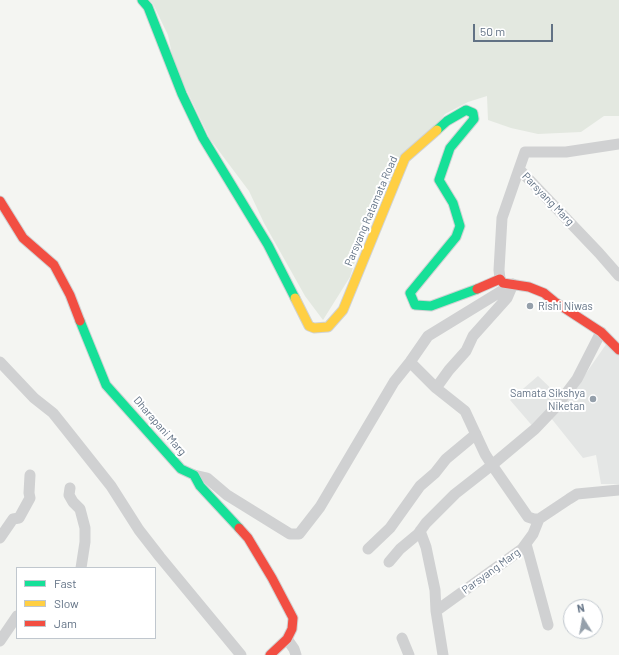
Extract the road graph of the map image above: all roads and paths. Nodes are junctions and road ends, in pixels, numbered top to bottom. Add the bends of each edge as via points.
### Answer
1 (142, 0) edge
2 (619, 144) edge
3 (519, 169) junction
4 (0, 201) edge
5 (619, 276) edge
6 (500, 279) junction
7 (513, 284) junction
8 (601, 332) junction
9 (619, 350) edge
10 (0, 362) edge
11 (410, 362) junction
12 (436, 388) junction
13 (476, 434) junction
14 (492, 465) junction
15 (30, 475) dead end
16 (194, 475) junction
17 (70, 488) dead end
18 (619, 490) edge
19 (539, 519) junction
20 (420, 531) junction
21 (0, 538) edge
22 (526, 544) junction
23 (368, 549) dead end
24 (389, 562) dead end
25 (81, 567) edge
26 (436, 611) junction
27 (16, 617) edge
28 (548, 625) dead end
29 (402, 638) dead end
30 (287, 639) junction
31 (0, 641) edge
32 (241, 655) edge
33 (270, 655) edge
34 (296, 655) edge
35 (409, 655) edge
36 (443, 655) edge

1 - 6 street, Parsyang Ratamata Road via 148,7 182,94 203,138 268,245 309,326 328,327 343,310 405,158 447,121 466,110 473,113 474,119 450,148 438,180 453,203 460,226 456,236 410,293 415,305 431,306
2 - 3 street via 566,152 525,152
3 - 5 street, Parsyang Marg
3 - 6 street, Parsyang Marg via 502,218
4 - 16 street, Dharapani Marg via 24,238 54,265 70,295 106,385 181,469
6 - 7 street via 503,283
7 - 8 street via 529,286 544,292
7 - 11 street via 428,336
7 - 12 street via 507,298 473,336 466,351
8 - 9 street
8 - 14 street via 576,379 555,408
10 - 32 street via 34,398 53,413 103,476 139,530
11 - 12 street
11 - 16 street via 394,382 320,507 299,534 290,534 272,524 227,495 207,478
12 - 13 street via 465,412
13 - 14 street
13 - 23 street via 446,459 420,486 390,528
14 - 19 street via 528,517
14 - 20 street via 456,494
15 - 21 street via 30,498 19,518 13,519
16 - 30 street, Dharapani Marg via 200,486 248,538 272,578 293,618 292,629
17 - 25 street via 70,495 80,509 85,528
18 - 19 street via 577,494
19 - 22 street, Parsyang Marg
20 - 24 street
20 - 26 street via 434,584
22 - 26 street, Parsyang Marg
22 - 28 street
26 - 36 street
27 - 31 street
29 - 35 street
30 - 33 street, Dharapani Marg
30 - 34 street

